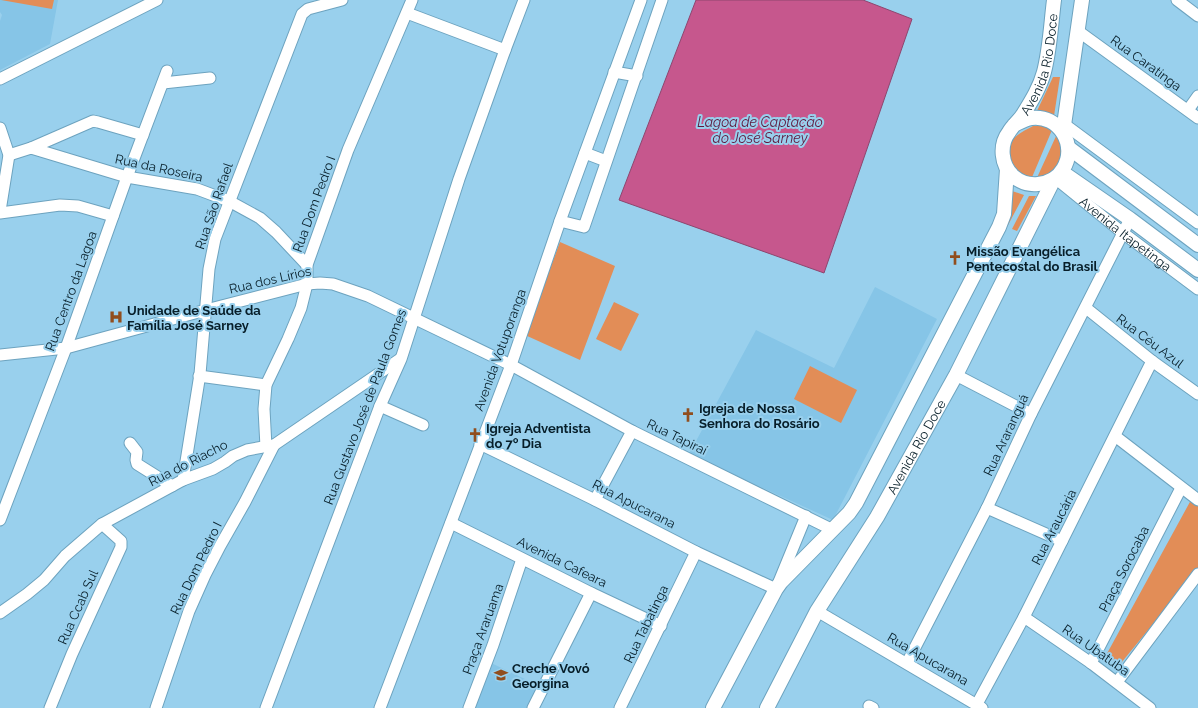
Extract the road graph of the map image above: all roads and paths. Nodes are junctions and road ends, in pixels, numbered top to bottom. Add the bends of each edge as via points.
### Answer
1 (157, 0) edge
2 (342, 0) edge
3 (412, 0) edge
4 (524, 0) edge
5 (641, 0) edge
6 (661, 0) edge
7 (1054, 0) edge
8 (1082, 0) edge
9 (1177, 0) edge
10 (408, 13) junction
11 (1198, 16) edge
12 (1078, 31) junction
13 (505, 50) junction
14 (167, 70) dead end
15 (614, 72) junction
16 (637, 76) junction
17 (210, 78) dead end
18 (0, 79) edge
19 (163, 83) junction
20 (1198, 96) edge
21 (1188, 110) junction
22 (1198, 118) edge
23 (1014, 125) junction
24 (0, 128) edge
25 (1063, 128) junction
26 (143, 135) junction
27 (31, 148) junction
28 (1069, 148) junction
29 (585, 153) junction
30 (9, 155) junction
31 (606, 161) junction
32 (1007, 169) junction
33 (1057, 176) junction
34 (127, 177) junction
35 (229, 201) junction
36 (0, 212) edge
37 (113, 216) junction
38 (1130, 220) junction
39 (560, 221) junction
40 (1198, 223) edge
41 (1123, 233) junction
42 (1198, 245) edge
43 (307, 265) junction
44 (1198, 270) edge
45 (307, 284) junction
46 (1198, 289) edge
47 (1086, 308) junction
48 (206, 310) junction
49 (414, 318) junction
50 (66, 348) junction
51 (0, 355) edge
52 (401, 359) junction
53 (1152, 361) junction
54 (511, 365) junction
55 (956, 375) junction
56 (200, 376) junction
57 (266, 385) junction
58 (1198, 394) edge
59 (380, 406) junction
60 (1031, 414) junction
61 (423, 425) dead end
62 (632, 430) junction
63 (1116, 436) junction
64 (130, 443) dead end
65 (480, 444) junction
66 (270, 446) junction
67 (183, 480) junction
68 (172, 486) junction
69 (1181, 488) junction
70 (595, 500) junction
71 (1198, 500) edge
72 (987, 508) junction
73 (806, 516) junction
74 (0, 520) edge
75 (451, 522) junction
76 (102, 524) junction
77 (833, 530) junction
78 (1062, 542) junction
79 (696, 552) junction
80 (522, 558) junction
81 (1198, 574) edge
82 (776, 589) junction
83 (591, 593) junction
84 (816, 611) junction
85 (0, 613) edge
86 (1024, 617) junction
87 (661, 626) junction
88 (907, 663) junction
89 (1092, 663) junction
90 (1117, 682) junction
91 (980, 706) edge
92 (50, 708) edge
93 (156, 708) edge
94 (266, 708) edge
95 (380, 708) edge
96 (469, 708) edge
97 (533, 708) edge
98 (620, 708) edge
99 (713, 708) edge
100 (768, 708) edge
101 (1150, 708) edge

1 - 18 street
2 - 35 street, Rua São Rafael via 308,9 298,20
3 - 10 street, Rua Dom Pedro I
4 - 13 street, Rua Gustavo José de Paula Gomes
5 - 15 street, Avenida Votuporanga
6 - 16 street
7 - 23 main road, Avenida Rio Doce via 1044,72 1037,90
8 - 12 main road
9 - 11 street
10 - 13 street
10 - 43 street, Rua Dom Pedro I via 348,150
12 - 21 street, Rua Caratinga
12 - 25 main road
13 - 49 street, Rua Gustavo José de Paula Gomes via 459,179
14 - 19 street, Rua Centro da Lagoa
15 - 16 street
15 - 29 street, Avenida Votuporanga
16 - 31 street
17 - 19 street
19 - 26 street, Rua Centro da Lagoa
20 - 21 street
21 - 22 street, Rua Caratinga
23 - 25 main road, Avenida Rio Doce via 1031,118 1040,118
23 - 32 main road, Avenida Rio Doce via 1002,146
24 - 30 street
25 - 28 main road
25 - 40 street
26 - 27 street via 92,121
26 - 34 street, Rua Centro da Lagoa
27 - 30 street
27 - 34 street, Rua da Roseira
28 - 33 main road, Avenida Rio Doce via 1066,165
28 - 42 main road
29 - 31 street
29 - 39 street, Avenida Votuporanga
30 - 36 street
31 - 39 street via 584,227
32 - 33 main road via 1015,177 1031,184 1043,184
32 - 77 main road, Avenida Rio Doce via 1004,214 999,227 856,503
33 - 38 main road, Avenida Itapetinga
33 - 41 street, Avenida Itapetinga
33 - 55 main road, Avenida Rio Doce
34 - 35 street, Rua da Roseira via 197,189
34 - 37 street, Rua Centro da Lagoa
35 - 43 street, Rua da Roseira via 260,218
35 - 48 street, Rua São Rafael via 215,239 209,269
36 - 37 street via 60,205 78,206
37 - 50 street, Rua Centro da Lagoa
38 - 41 street, Rua Araranguá
38 - 44 main road, Avenida Itapetinga
39 - 54 street, Avenida Votuporanga
41 - 46 street, Avenida Itapetinga
41 - 47 street, Rua Araranguá
43 - 45 street, Rua Dom Pedro I
45 - 48 street, Rua dos Lírios
45 - 49 street, Rua dos Lírios via 333,284 368,296
45 - 57 street, Rua Dom Pedro I via 301,308
47 - 53 street, Rua Céu Azul
47 - 60 street, Rua Araranguá
48 - 50 street, Rua dos Lírios
48 - 56 street, Rua São Rafael
49 - 52 street, Rua Gustavo José de Paula Gomes
49 - 54 street, Rua dos Lírios
50 - 51 street, Rua dos Lírios
50 - 74 street, Rua Centro da Lagoa
52 - 59 street, Rua Gustavo José de Paula Gomes
52 - 66 street, Rua do Riacho
53 - 58 street, Rua Céu Azul
53 - 63 street, Rua Araucária
54 - 62 street, Rua Tapiraí
54 - 65 street, Avenida Votuporanga
55 - 60 street
55 - 84 main road, Avenida Rio Doce via 877,517
56 - 57 street
56 - 67 street, Rua São Rafael
57 - 66 street, Rua Dom Pedro I via 264,409
59 - 61 street
59 - 94 street, Rua Gustavo José de Paula Gomes
60 - 72 street, Rua Araranguá
62 - 70 street
62 - 73 street, Rua Tapiraí
63 - 69 street
63 - 78 street, Rua Araucária
64 - 68 street via 137,452 138,464
65 - 70 street, Rua Apucarana
65 - 75 street, Avenida Votuporanga
66 - 67 street, Rua do Riacho via 247,450 213,469
66 - 93 street, Rua Dom Pedro I via 245,502 202,582
67 - 68 street, Rua do Riacho
68 - 76 street, Rua do Riacho
69 - 71 street
69 - 89 street, Praça Sorocaba
70 - 79 street, Rua Apucarana
72 - 78 street
72 - 88 street, Rua Araranguá
73 - 77 street, Rua Tapiraí
73 - 82 street, Avenida Rio Doce
75 - 80 street, Avenida Cafeara
75 - 95 street, Avenida Votuporanga
76 - 85 street, Rua do Riacho via 65,556 44,580
76 - 92 street, Rua Ccab Sul via 121,542 121,547
77 - 82 main road, Avenida Rio Doce
78 - 86 street, Rua Araucária
79 - 82 street, Rua Apucarana
79 - 87 street, Rua Tabatinga
80 - 83 street, Avenida Cafeara
80 - 96 street, Praça Araruama
81 - 90 street
82 - 99 main road, Avenida Rio Doce
83 - 87 street, Avenida Cafeara
83 - 97 street
84 - 88 street, Rua Apucarana
84 - 100 main road, Avenida Rio Doce
86 - 89 street, Rua Ubatuba
86 - 91 street, Rua Araucária
87 - 98 street, Rua Tabatinga
88 - 91 street, Rua Apucarana
89 - 90 street, Rua Ubatuba
90 - 101 street, Rua Ubatuba

